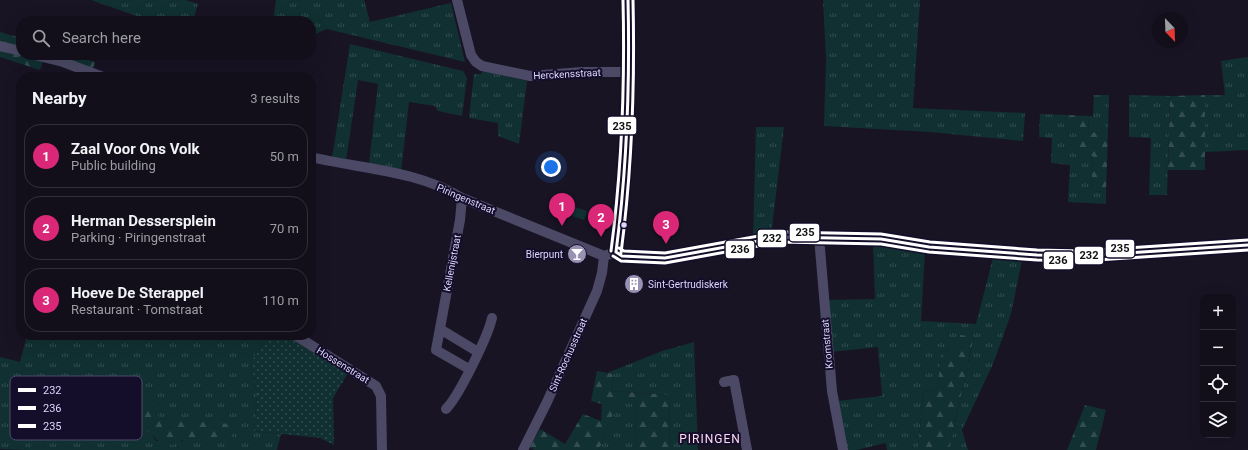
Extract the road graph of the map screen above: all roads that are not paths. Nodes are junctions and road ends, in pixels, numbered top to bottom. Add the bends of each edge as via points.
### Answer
1 (457, 0) edge
2 (628, 0) edge
3 (0, 46) edge
4 (16, 50) edge
5 (55, 60) edge
6 (90, 72) edge
7 (629, 72) junction
8 (316, 158) edge
9 (462, 198) junction
10 (819, 238) junction
11 (1248, 245) edge
12 (616, 252) junction
13 (604, 256) junction
14 (492, 318) dead end
15 (440, 329) junction
16 (303, 340) edge
17 (478, 352) junction
18 (469, 369) junction
19 (724, 382) dead end
20 (446, 409) dead end
21 (382, 450) edge
22 (523, 450) edge
23 (747, 450) edge
24 (842, 450) edge

1 - 7 street, Herckensstraat via 471,55 482,66 530,76
2 - 7 street
3 - 4 street
5 - 6 street
7 - 12 street
8 - 9 street, Piringenstraat via 400,174
9 - 13 street, Piringenstraat
9 - 15 street, Kellenijstraat
10 - 11 street via 881,239 929,247 1082,256
10 - 12 street via 781,237 665,258 622,256
10 - 24 street, Kromstraat via 832,391
12 - 13 street
13 - 22 street, Sint-Rochusstraat via 597,291 548,402
14 - 17 street
15 - 17 street
15 - 18 street, Kellenijstraat via 436,350
16 - 21 street, Hossenstraat via 376,386 381,396
17 - 18 street
18 - 20 street via 453,402
19 - 23 street via 734,380

